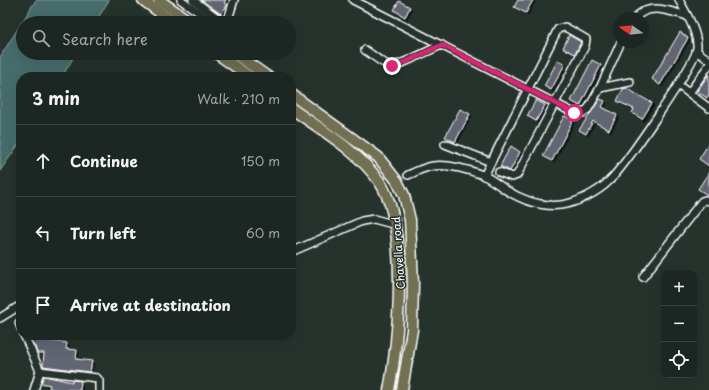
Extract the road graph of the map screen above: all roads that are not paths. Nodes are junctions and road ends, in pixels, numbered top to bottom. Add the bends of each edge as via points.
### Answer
1 (143, 0) edge
2 (180, 0) edge
3 (193, 0) edge
4 (234, 0) edge
5 (353, 0) edge
6 (679, 0) edge
7 (158, 4) edge
8 (644, 12) edge
9 (168, 16) edge
10 (179, 16) edge
11 (204, 16) edge
12 (214, 16) edge
13 (229, 16) edge
14 (688, 16) junction
15 (442, 45) junction
16 (618, 48) edge
17 (365, 50) dead end
18 (696, 51) junction
19 (226, 60) edge
20 (244, 60) edge
21 (709, 60) edge
22 (709, 64) edge
23 (243, 72) edge
24 (261, 72) edge
25 (630, 82) dead end
26 (678, 85) junction
27 (600, 88) junction
28 (527, 89) junction
29 (689, 93) junction
30 (296, 98) edge
31 (554, 102) junction
32 (709, 108) edge
33 (296, 112) edge
34 (446, 144) dead end
35 (491, 162) junction
36 (499, 172) dead end
37 (408, 175) dead end
38 (484, 176) junction
39 (709, 201) edge
40 (396, 225) junction
41 (296, 250) edge
42 (643, 278) dead end
43 (16, 308) edge
44 (0, 318) edge
45 (26, 340) edge
46 (40, 370) junction
47 (34, 390) edge
48 (99, 390) edge
49 (389, 390) edge
50 (402, 390) edge

1 - 7 highway
2 - 11 street
3 - 12 street
4 - 13 street
5 - 15 street
6 - 14 street
7 - 9 highway
7 - 10 highway
8 - 14 street via 657,8
14 - 18 street via 696,39
15 - 17 street via 398,66 384,63
15 - 28 street
16 - 27 street
18 - 21 street
18 - 26 street via 692,63
19 - 23 highway
20 - 24 highway
22 - 29 street
25 - 27 street
26 - 29 street
26 - 38 street via 609,181 580,198 562,204 546,205 527,200
27 - 31 street via 588,109 582,113 574,113
28 - 31 street
28 - 31 street via 558,29 565,27 583,37 586,42
28 - 35 street
29 - 32 street
30 - 50 highway, Chavella road via 378,157 397,181 404,195 410,220 413,283 412,330
31 - 36 street via 517,175 512,177
33 - 40 highway, Chavella road via 350,150 371,171 385,191
34 - 35 street
35 - 38 street
37 - 38 street via 433,166
39 - 42 street via 702,202
40 - 41 street via 374,220 362,221
40 - 49 highway, Chavella road via 398,332
43 - 44 street
45 - 46 street
46 - 47 street
46 - 48 street via 97,378

